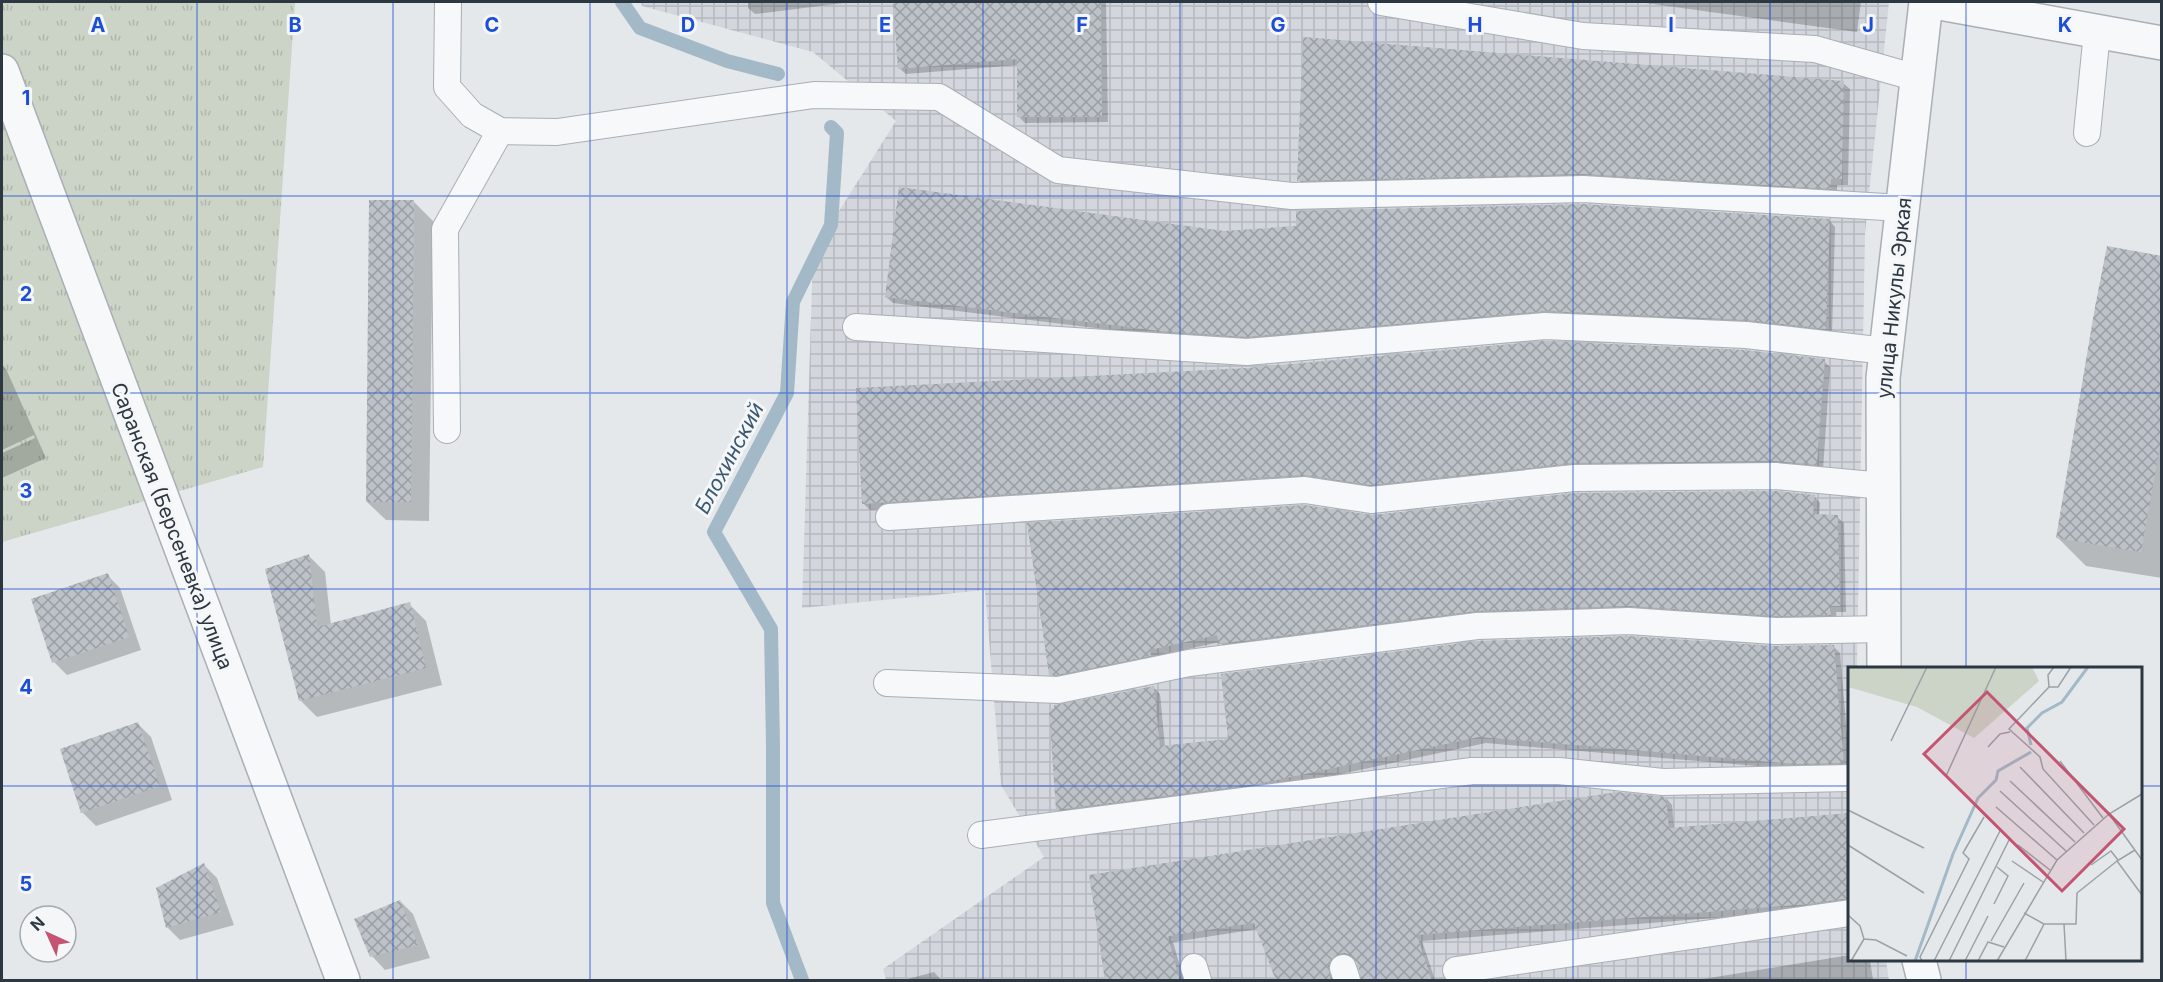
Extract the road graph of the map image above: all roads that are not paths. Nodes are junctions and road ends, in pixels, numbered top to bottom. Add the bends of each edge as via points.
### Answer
1 (448, 2) edge
2 (1381, 2) edge
3 (1926, 2) edge
4 (1934, 2) edge
5 (2097, 32) junction
6 (2162, 43) edge
7 (2, 71) edge
8 (1917, 78) junction
9 (500, 130) junction
10 (2087, 133) dead end
11 (1902, 208) junction
12 (856, 327) dead end
13 (1886, 351) junction
14 (447, 430) dead end
15 (1884, 486) junction
16 (889, 517) dead end
17 (1884, 629) junction
18 (1884, 667) edge
19 (887, 683) dead end
20 (1848, 778) edge
21 (981, 835) dead end
22 (1848, 913) edge
23 (1919, 961) edge
24 (1456, 970) dead end
25 (343, 981) edge
26 (1924, 981) edge

1 - 9 lane via 447,87 472,116
2 - 8 lane via 1583,36 1815,49
3 - 8 street, улица Никулы Эркая
4 - 5 street
5 - 6 street
5 - 10 lane
7 - 25 street, Саранская (Берсеневка) улица
8 - 11 street, улица Никулы Эркая
9 - 11 lane via 557,132 814,95 939,97 1058,170 1292,195 1583,189
9 - 14 lane via 445,229
11 - 13 street, улица Никулы Эркая
12 - 13 lane via 1246,352 1545,326 1746,335
13 - 15 street, улица Никулы Эркая
15 - 16 lane via 1776,476 1574,478 1371,500 1305,490
15 - 17 street, улица Никулы Эркая
17 - 18 street, улица Никулы Эркая
17 - 19 lane via 1775,632 1629,621 1477,626 1189,663 1058,690
20 - 21 lane via 1663,782 1559,771 1472,771
22 - 24 lane
23 - 26 street

